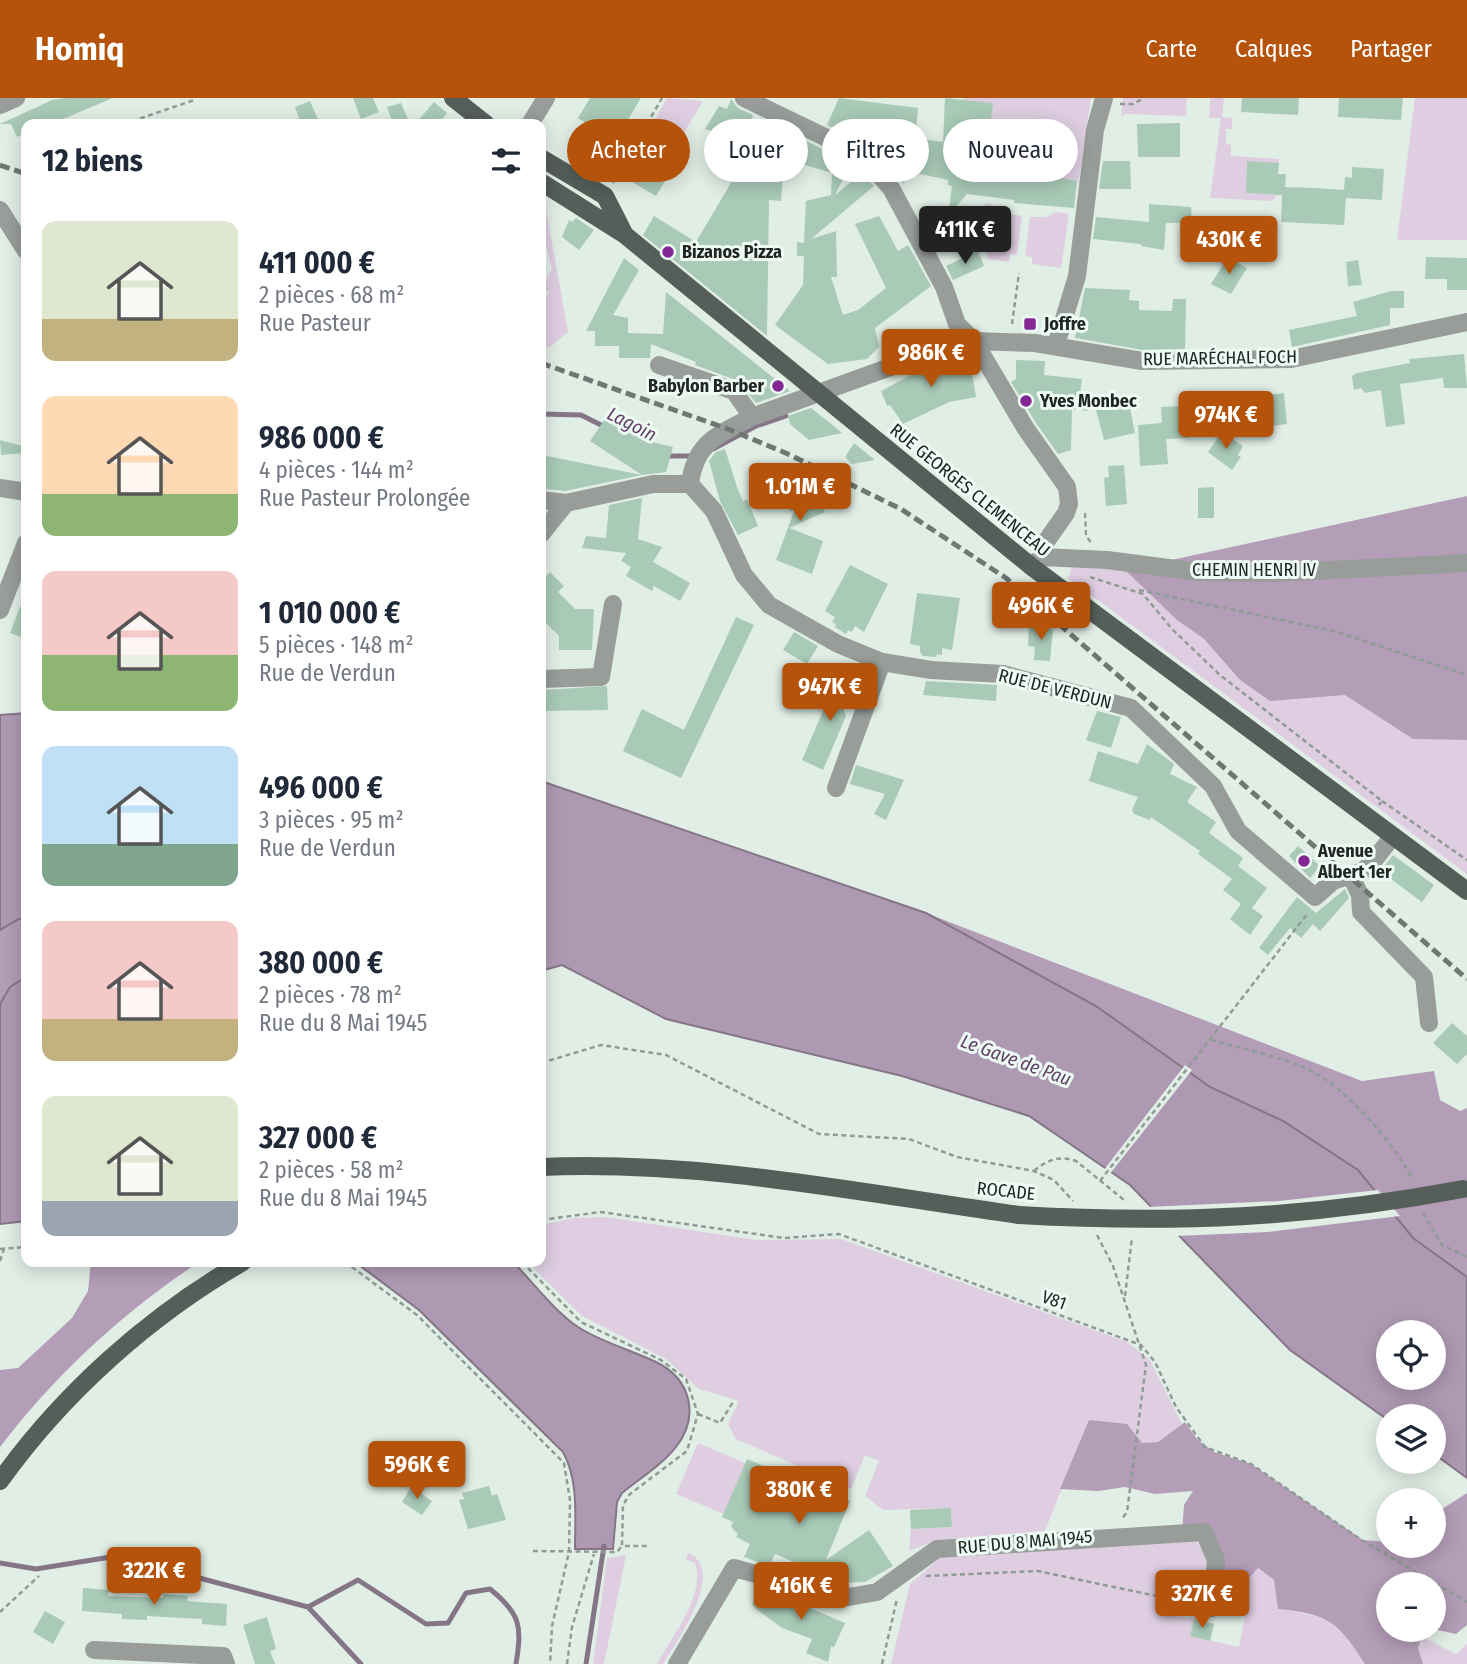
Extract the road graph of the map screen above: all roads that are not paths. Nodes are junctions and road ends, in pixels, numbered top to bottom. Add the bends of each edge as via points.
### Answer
1 (16, 98) edge
2 (453, 98) edge
3 (545, 98) edge
4 (744, 98) edge
5 (1112, 101) edge
6 (0, 105) edge
7 (480, 119) edge
8 (533, 119) edge
9 (546, 161) edge
10 (546, 185) edge
11 (0, 210) edge
12 (625, 235) junction
13 (21, 243) edge
14 (1467, 322) edge
15 (974, 341) junction
16 (1056, 345) junction
17 (659, 365) dead end
18 (816, 393) junction
19 (752, 417) junction
20 (690, 484) junction
21 (0, 488) edge
22 (21, 491) edge
23 (546, 501) edge
24 (566, 503) junction
25 (546, 528) edge
26 (21, 556) edge
27 (1039, 556) junction
28 (1467, 562) edge
29 (613, 604) dead end
30 (0, 610) edge
31 (882, 662) junction
32 (546, 679) edge
33 (836, 788) dead end
34 (1393, 836) junction
35 (1351, 876) junction
36 (1467, 891) edge
37 (1429, 1023) dead end
38 (546, 1167) edge
39 (1465, 1188) edge
40 (234, 1267) edge
41 (0, 1481) edge
42 (1212, 1608) road end
43 (94, 1650) dead end
44 (226, 1664) edge
45 (677, 1664) edge

1 - 6 street
2 - 7 main road
3 - 8 street
4 - 15 street via 860,154 891,188 944,287 957,324
5 - 16 street via 1095,130 1077,276
9 - 12 main road via 605,196
10 - 12 main road
11 - 13 street
12 - 18 main road, RUE GEORGES CLEMENCEAU
14 - 16 street, RUE MARÉCHAL FOCH via 1291,359 1142,361
15 - 16 street, RUE MARÉCHAL FOCH
15 - 18 street, RUE MARÉCHAL FOCH
15 - 27 street via 1067,487 1066,513
17 - 19 street via 734,391
18 - 19 street, RUE MARÉCHAL FOCH
18 - 27 main road, RUE GEORGES CLEMENCEAU
19 - 20 street, RUE MARÉCHAL FOCH via 705,443 692,464
20 - 24 street via 653,484
20 - 31 street, RUE DE VERDUN via 714,511 744,575 769,605 838,644
21 - 22 street
23 - 24 street
24 - 25 street
26 - 30 street
27 - 28 street, CHEMIN HENRI IV via 1199,572 1275,573
27 - 34 main road, RUE GEORGES CLEMENCEAU via 1066,593
29 - 32 street via 601,677
31 - 33 street
31 - 35 street, RUE DE VERDUN via 1003,674 1131,708 1213,786 1238,831 1315,897 1333,881
34 - 35 street via 1371,864
34 - 36 main road
35 - 37 street via 1360,895 1361,912 1424,977
38 - 39 main road, ROCADE, bridge via 661,1167 1019,1215 1104,1220 1223,1220 1364,1206
40 - 41 main road via 148,1326 101,1367
42 - 45 street, RUE DU 8 MAI 1945 via 1216,1560 1204,1532 937,1549 877,1592 843,1598 734,1568
43 - 44 street via 223,1656

